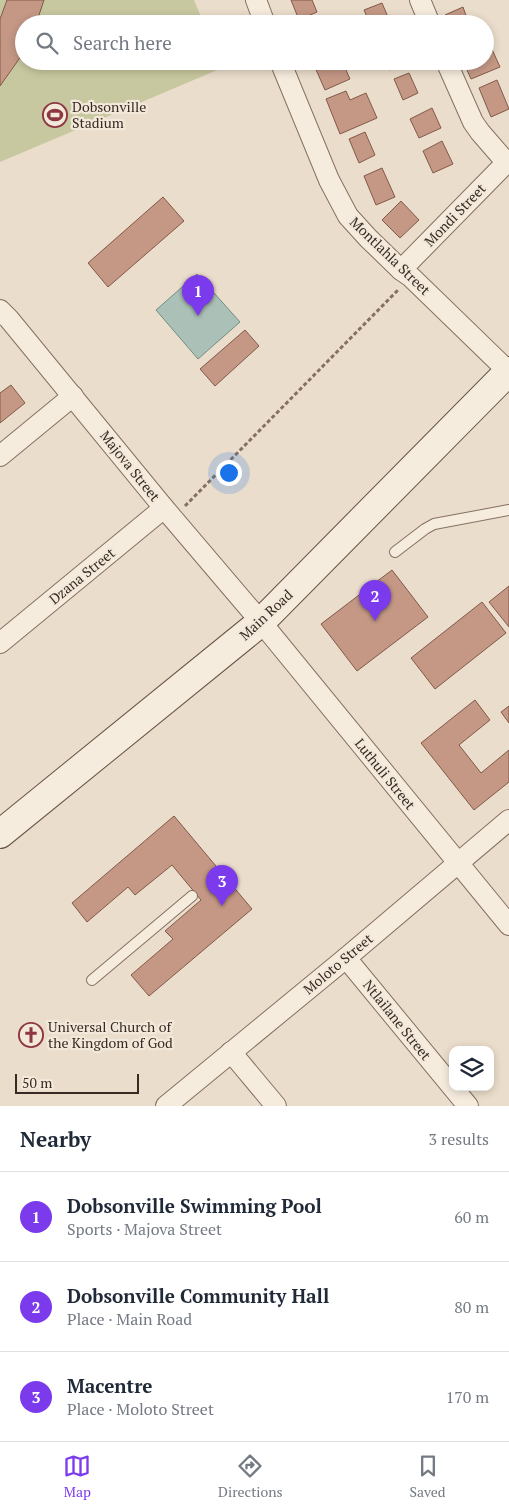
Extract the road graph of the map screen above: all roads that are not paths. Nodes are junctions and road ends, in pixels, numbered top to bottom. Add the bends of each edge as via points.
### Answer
1 (256, 0) edge
2 (420, 0) edge
3 (262, 15) edge
4 (426, 15) edge
5 (284, 70) edge
6 (450, 70) edge
7 (508, 161) edge
8 (406, 274) junction
9 (0, 310) edge
10 (509, 372) edge
11 (73, 396) junction
12 (0, 456) edge
13 (509, 510) edge
14 (169, 513) junction
15 (396, 552) dead end
16 (261, 622) junction
17 (0, 643) edge
18 (509, 820) edge
19 (0, 834) edge
20 (458, 864) junction
21 (192, 896) dead end
22 (509, 926) edge
23 (346, 958) junction
24 (92, 980) dead end
25 (231, 1052) junction
26 (166, 1106) edge
27 (276, 1106) edge
28 (468, 1106) edge

1 - 3 street
2 - 4 street
5 - 8 street, Montlahla Street via 348,216
6 - 7 street via 473,122
7 - 8 street, Mondi Street
8 - 10 street, Montlahla Street
9 - 11 street, Majova Street
10 - 16 street, Main Road
11 - 12 street
11 - 14 street, Majova Street
13 - 15 lane via 434,524
14 - 16 street, Majova Street
14 - 17 street, Dzana Street
16 - 19 street, Main Road
16 - 20 street, Luthuli Street
18 - 20 street, Moloto Street
20 - 22 street, Luthuli Street
20 - 23 street, Moloto Street
21 - 24 lane
23 - 25 street, Moloto Street
23 - 28 street, Ntlailane Street
25 - 26 street, Moloto Street
25 - 27 street

